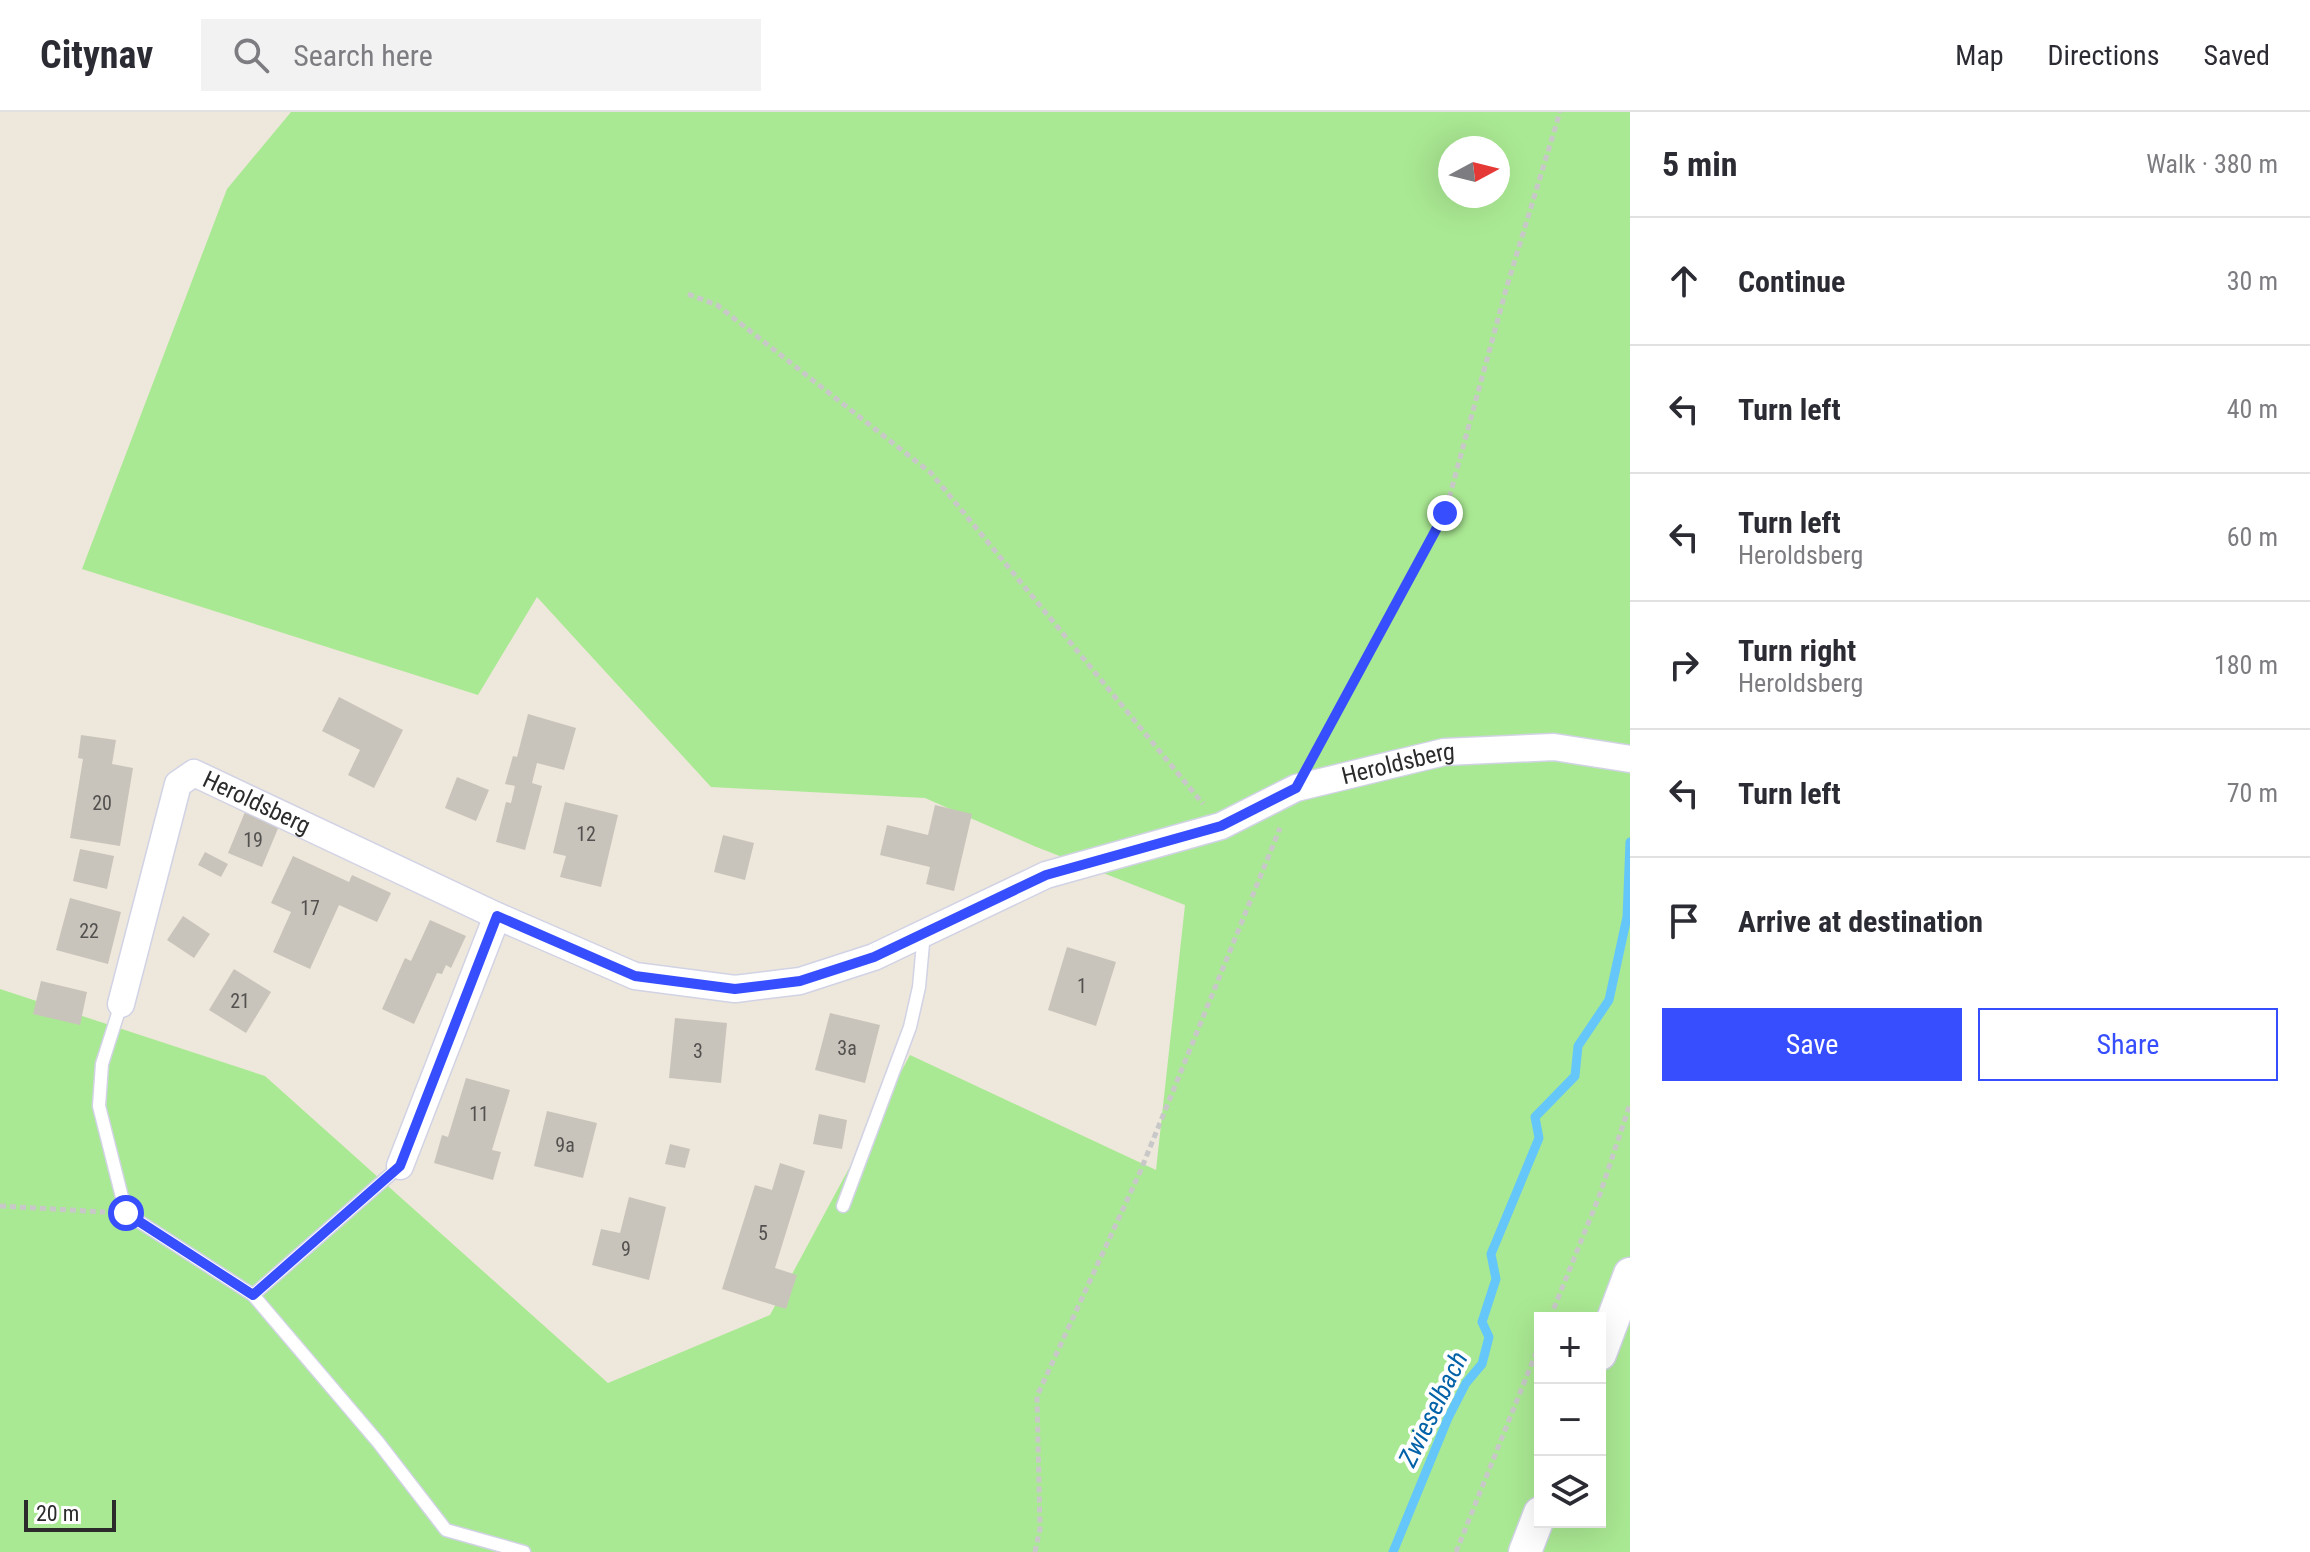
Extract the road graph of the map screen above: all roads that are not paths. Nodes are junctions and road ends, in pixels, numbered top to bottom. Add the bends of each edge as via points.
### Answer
1 (1630, 759) edge
2 (497, 916) junction
3 (924, 933) junction
4 (121, 1004) joint
5 (400, 1166) joint
6 (843, 1206) dead end
7 (1630, 1274) edge
8 (253, 1295) junction
9 (1606, 1338) edge
10 (1534, 1528) edge
11 (524, 1552) edge
12 (1525, 1552) edge

1 - 3 street, Heroldsberg via 1554,747 1444,752 1296,788 1221,826 1046,875
2 - 3 street, Heroldsberg via 635,976 735,989 800,981 874,957
2 - 4 street, Heroldsberg via 194,773 178,784
2 - 5 street
3 - 6 lane via 910,1027
4 - 8 lane via 102,1064 99,1106 126,1213
5 - 8 lane
7 - 9 street
8 - 11 lane via 446,1530
10 - 12 street

